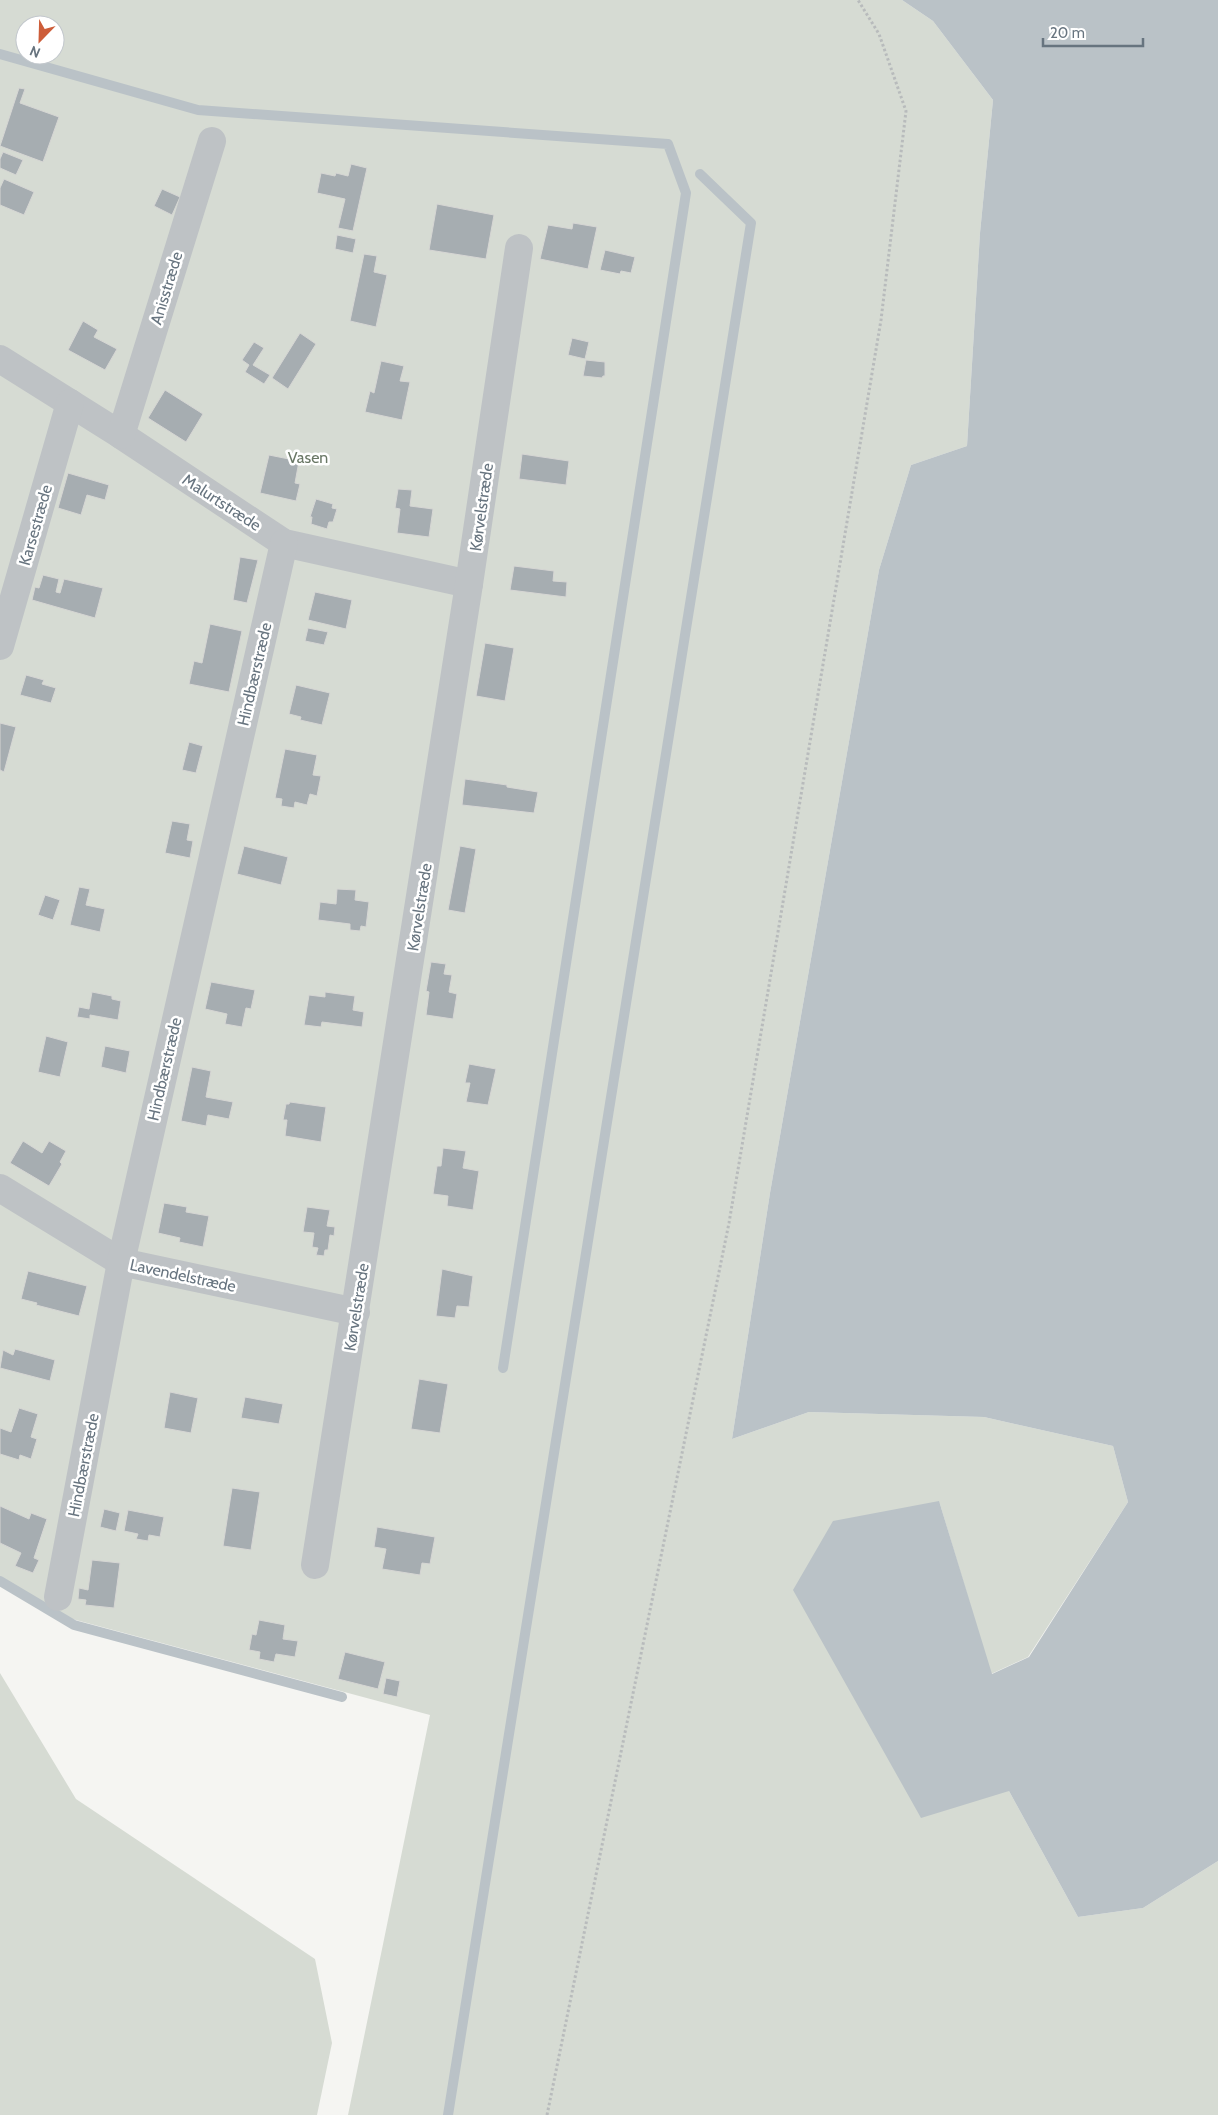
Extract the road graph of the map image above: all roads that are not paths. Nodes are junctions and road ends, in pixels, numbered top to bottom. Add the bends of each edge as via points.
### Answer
1 (212, 141) dead end
2 (519, 248) dead end
3 (0, 359) edge
4 (70, 404) junction
5 (121, 435) junction
6 (284, 543) junction
7 (470, 584) junction
8 (0, 646) edge
9 (0, 1188) edge
10 (120, 1262) junction
11 (356, 1312) junction
12 (315, 1565) dead end
13 (58, 1597) dead end

1 - 5 lane, Anisstræde
2 - 7 lane, Kørvelstræde
3 - 4 lane, Malurtstræde
4 - 5 lane, Malurtstræde
4 - 8 lane, Karsestræde
5 - 6 lane, Malurtstræde
6 - 7 lane, Malurtstræde
6 - 10 lane, Hindbærstræde
7 - 11 lane, Kørvelstræde
9 - 10 lane, Lavendelstræde
10 - 11 lane, Lavendelstræde
10 - 13 lane, Hindbærstræde
11 - 12 lane, Kørvelstræde

